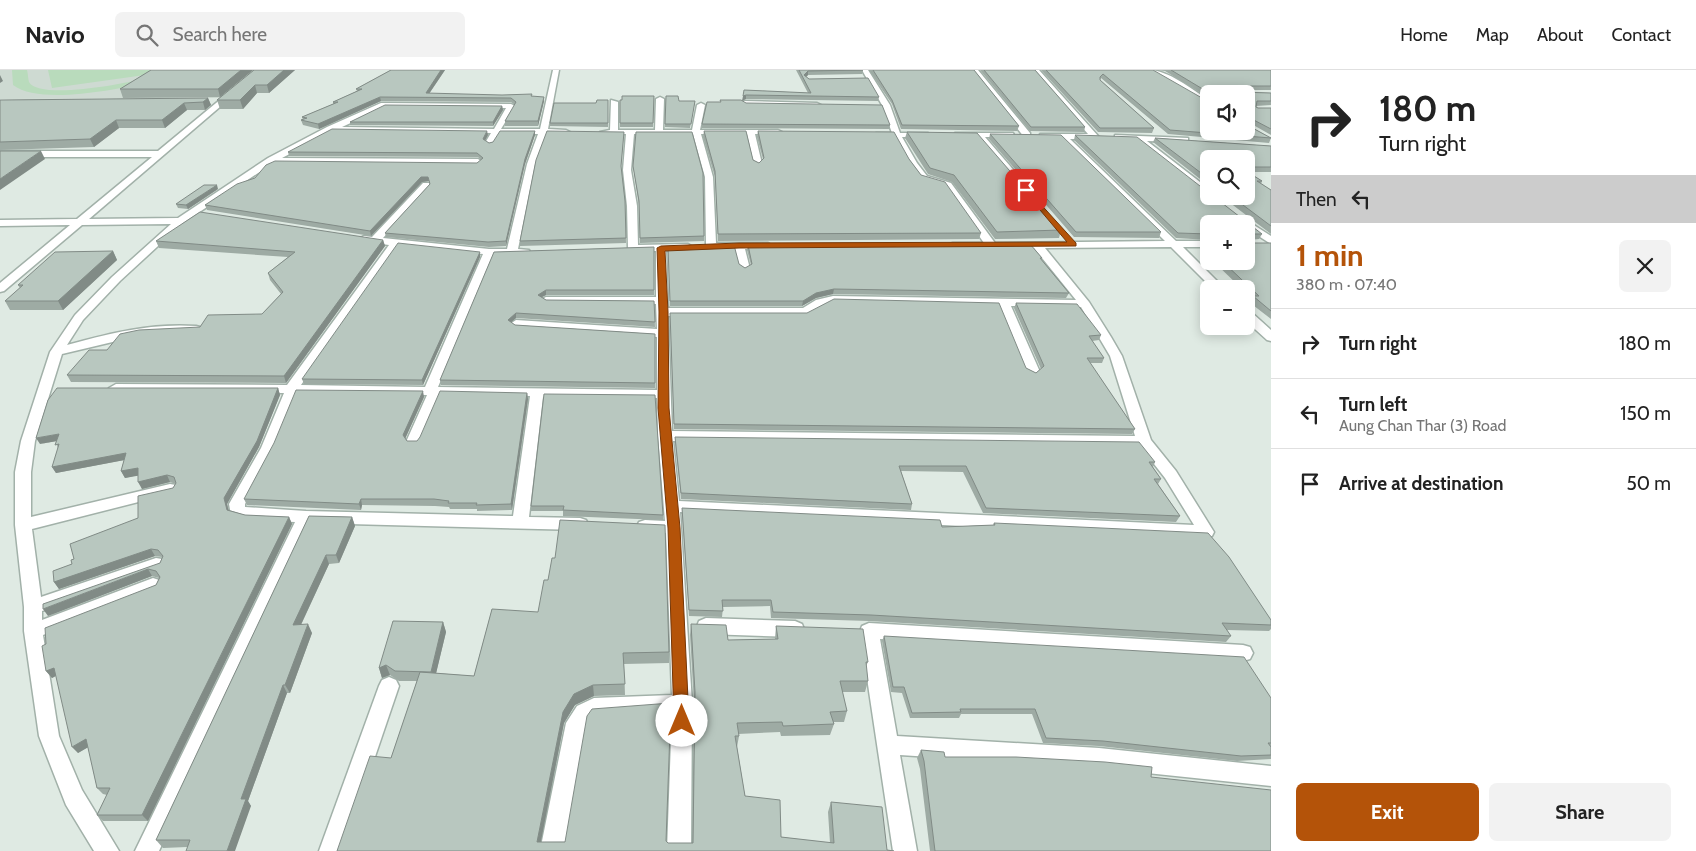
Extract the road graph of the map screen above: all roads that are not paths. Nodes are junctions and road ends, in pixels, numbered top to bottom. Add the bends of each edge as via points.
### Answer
1 (260, 70) edge
2 (556, 70) edge
3 (865, 70) edge
4 (976, 70) edge
5 (1036, 70) edge
6 (1151, 70) edge
7 (862, 78) edge
8 (872, 78) junction
9 (1200, 97) edge
10 (660, 100) dead end
11 (213, 101) edge
12 (223, 101) junction
13 (614, 102) dead end
14 (746, 103) edge
15 (701, 105) dead end
16 (826, 105) edge
17 (877, 105) edge
18 (886, 105) junction
19 (330, 129) junction
20 (659, 131) junction
21 (696, 131) junction
22 (750, 131) junction
23 (543, 132) junction
24 (576, 132) edge
25 (595, 132) edge
26 (614, 132) junction
27 (630, 132) junction
28 (787, 132) edge
29 (1158, 132) dead end
30 (867, 135) edge
31 (896, 135) junction
32 (933, 135) edge
33 (952, 135) edge
34 (979, 135) junction
35 (1026, 135) junction
36 (493, 137) junction
37 (1063, 137) junction
38 (1104, 137) junction
39 (1139, 138) junction
40 (1165, 138) junction
41 (1195, 142) edge
42 (0, 154) edge
43 (159, 154) junction
44 (271, 160) junction
45 (478, 162) edge
46 (758, 164) edge
47 (426, 185) edge
48 (1200, 187) edge
49 (1029, 193) edge
50 (192, 212) junction
51 (211, 215) edge
52 (180, 221) junction
53 (78, 222) junction
54 (0, 223) edge
55 (1255, 231) edge
56 (356, 238) edge
57 (374, 240) junction
58 (395, 243) junction
59 (1271, 243) edge
60 (1174, 244) junction
61 (1200, 244) edge
62 (1255, 244) edge
63 (712, 246) junction
64 (739, 246) junction
65 (778, 246) edge
66 (943, 246) edge
67 (992, 246) junction
68 (1037, 246) junction
69 (661, 248) junction
70 (540, 251) edge
71 (489, 252) junction
72 (512, 252) junction
73 (745, 269) edge
74 (1211, 280) edge
75 (0, 289) edge
76 (546, 300) edge
77 (1004, 302) junction
78 (1085, 304) junction
79 (663, 306) junction
80 (1255, 322) edge
81 (516, 324) edge
82 (196, 330) edge
83 (663, 334) junction
84 (1271, 337) edge
85 (56, 352) junction
86 (1034, 372) edge
87 (104, 388) edge
88 (292, 388) junction
89 (432, 392) junction
90 (537, 393) junction
91 (663, 394) junction
92 (665, 436) junction
93 (413, 442) edge
94 (1144, 442) junction
95 (170, 489) edge
96 (672, 506) junction
97 (306, 518) junction
98 (520, 521) junction
99 (597, 524) edge
100 (23, 525) junction
101 (626, 526) edge
102 (674, 528) junction
103 (156, 564) edge
104 (152, 586) edge
105 (33, 607) junction
106 (679, 625) junction
107 (809, 629) edge
108 (33, 631) junction
109 (849, 631) edge
110 (869, 631) junction
111 (1243, 653) dead end
112 (389, 686) dead end
113 (682, 702) junction
114 (888, 745) junction
115 (1271, 776) edge
116 (107, 851) edge
117 (147, 851) edge
118 (331, 851) edge
119 (552, 851) edge
120 (679, 851) edge
121 (905, 851) edge

1 - 12 street
2 - 23 street
3 - 8 street
4 - 35 street
5 - 38 street
6 - 9 street
7 - 8 street
8 - 18 street
10 - 20 street
11 - 12 street
12 - 43 street
13 - 26 street
14 - 16 street
15 - 21 street
17 - 18 street
18 - 31 street
19 - 36 street
19 - 36 street via 389,104 511,106
19 - 44 street
20 - 21 street
20 - 27 street
21 - 22 street
21 - 63 street via 709,177
22 - 28 street
22 - 46 street
23 - 24 street
23 - 36 street
23 - 72 street via 531,164
25 - 26 street
26 - 27 street
27 - 69 street via 627,170 632,206 628,249
29 - 40 street
30 - 31 street
31 - 32 street
31 - 67 street via 924,178 948,185
33 - 34 street
34 - 35 street
34 - 49 street
35 - 37 street
37 - 38 street
37 - 60 street
38 - 39 street
39 - 40 street
39 - 48 street
40 - 41 street
42 - 43 street
43 - 53 street
44 - 45 street
44 - 50 street
47 - 57 street
50 - 51 street
50 - 52 street
52 - 53 street
52 - 85 street via 78,318
53 - 54 street
53 - 75 street
55 - 59 street
56 - 57 street
57 - 58 street
58 - 71 street
58 - 88 street
59 - 62 street
60 - 61 street
60 - 68 street via 1070,241
60 - 74 street
63 - 64 street
63 - 69 street
64 - 65 street
64 - 73 street
66 - 67 street
67 - 68 street
68 - 78 street
69 - 79 street
70 - 72 street
71 - 72 street
71 - 89 street
76 - 79 street
77 - 78 street
77 - 79 street via 834,299 820,302 806,312
77 - 86 street
78 - 94 street via 1116,356
79 - 83 street
80 - 84 street
81 - 83 street
82 - 85 street via 174,327 142,330
83 - 91 street
85 - 100 street via 49,388 28,441 23,472
87 - 88 street
88 - 89 street
88 - 97 street via 261,460 237,504 237,511
89 - 90 street
89 - 93 street
90 - 91 street
90 - 98 street
91 - 92 street
92 - 94 street
92 - 96 street
94 - 96 street via 1171,476 1206,532
95 - 100 street
96 - 102 street
97 - 98 street
97 - 117 street
98 - 99 street
100 - 105 street
101 - 102 street
102 - 106 street
103 - 105 street
104 - 108 street
105 - 108 street
106 - 107 street
106 - 113 street
108 - 116 street via 49,736 74,797
109 - 110 street
110 - 111 street
110 - 114 street
112 - 118 street
113 - 119 street via 594,707 584,712 576,724
113 - 120 street
114 - 115 street via 1099,758
114 - 121 street

